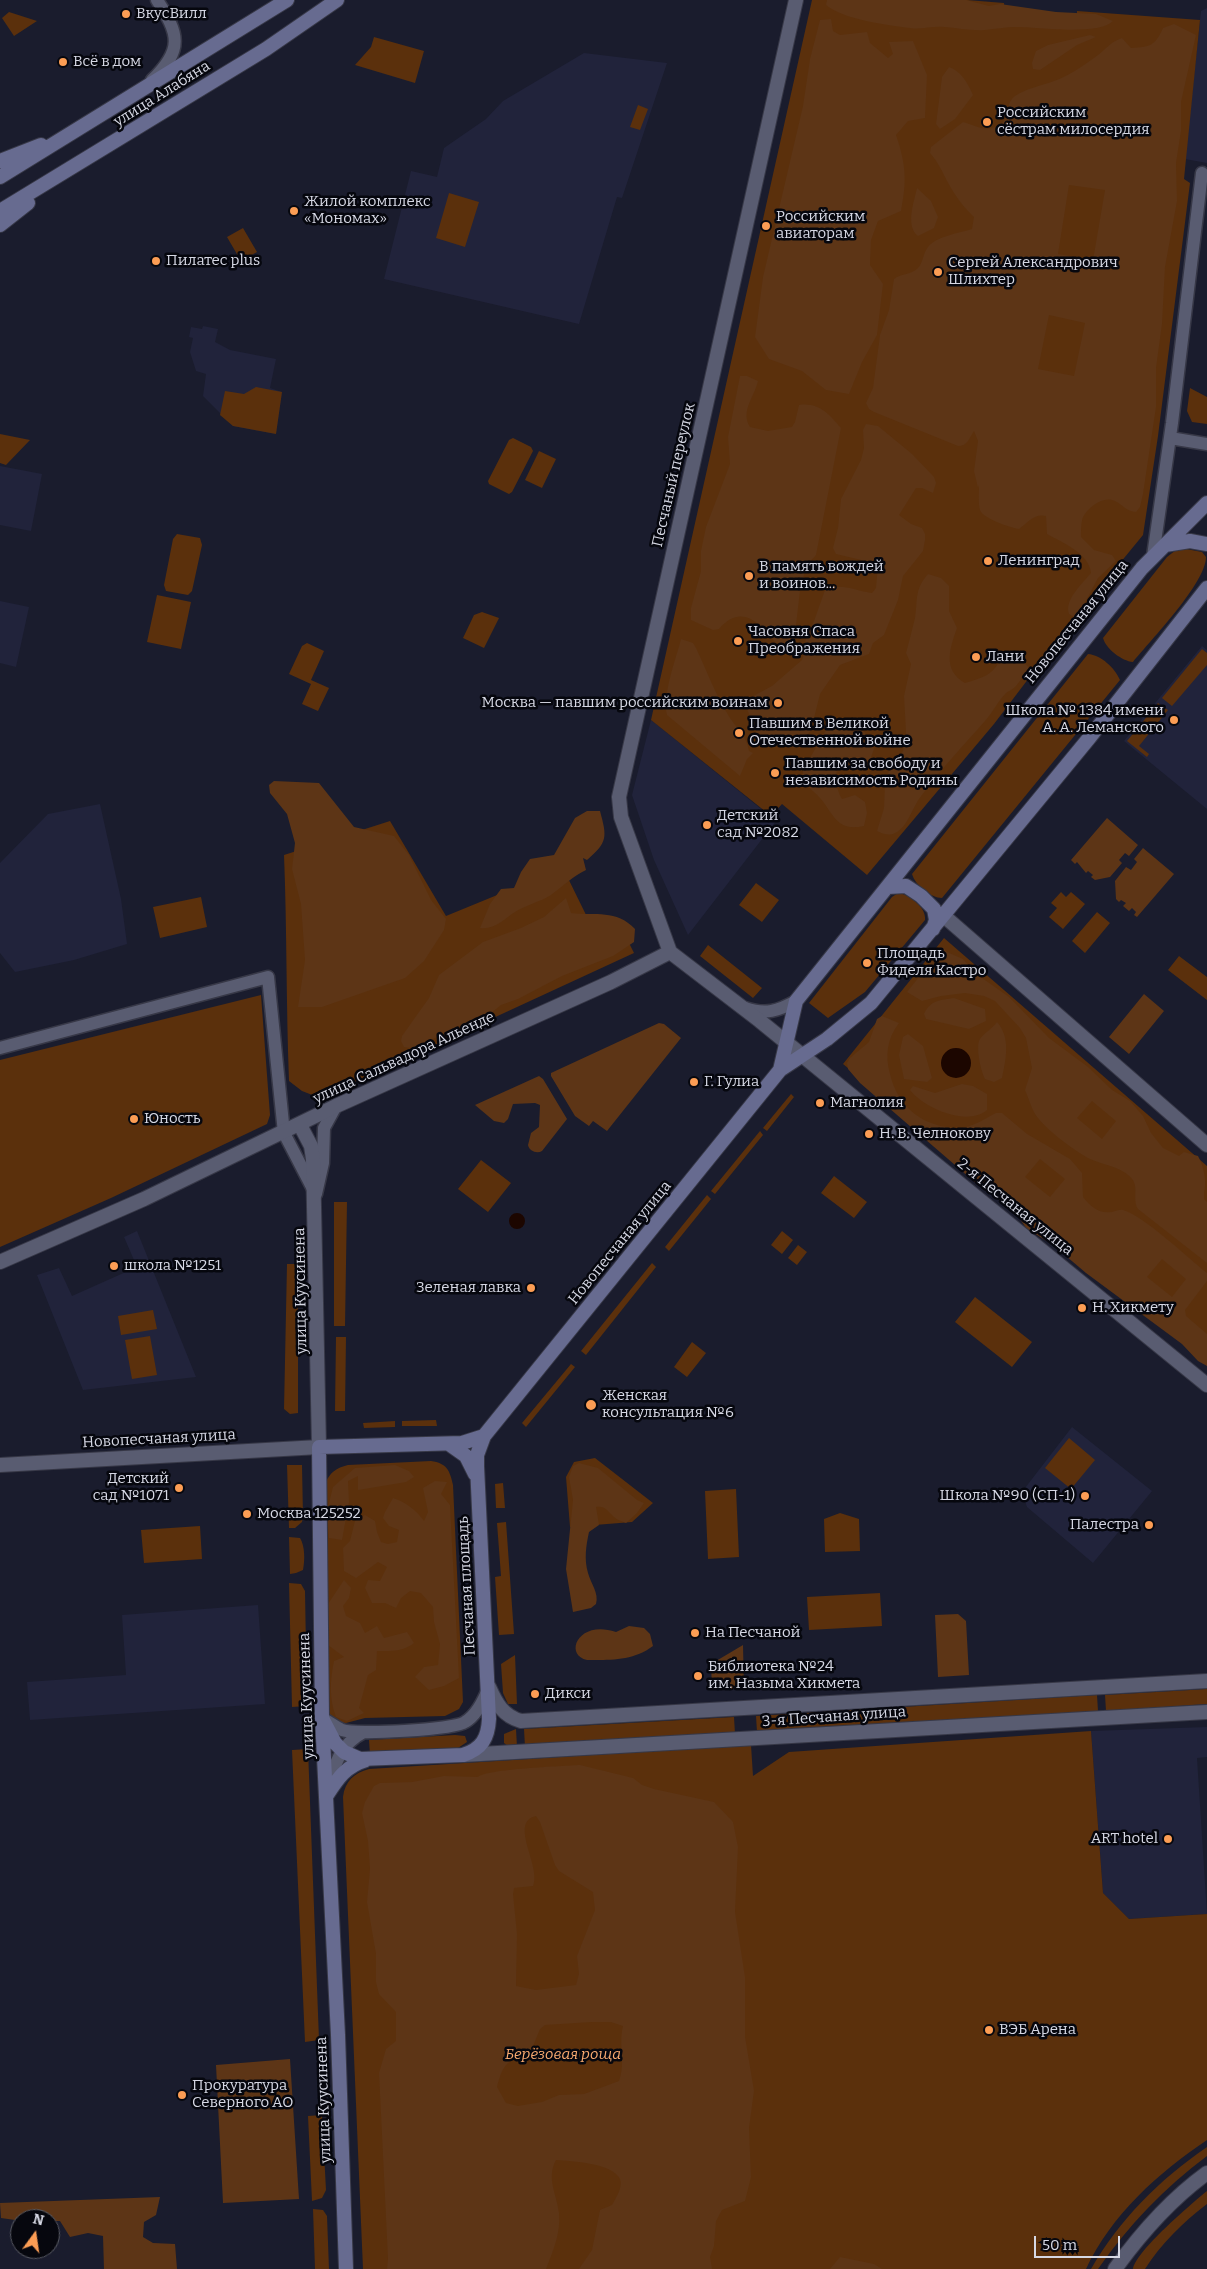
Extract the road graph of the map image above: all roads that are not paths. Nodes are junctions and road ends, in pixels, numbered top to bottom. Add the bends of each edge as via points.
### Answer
1 (157, 0) edge
2 (287, 0) edge
3 (338, 0) edge
4 (796, 0) edge
5 (141, 90) junction
6 (70, 134) junction
7 (0, 161) edge
8 (83, 162) junction
9 (1202, 173) dead end
10 (0, 177) edge
11 (0, 212) edge
12 (0, 225) edge
13 (1170, 438) junction
14 (1207, 444) edge
15 (1207, 504) edge
16 (1207, 544) edge
17 (1165, 545) junction
18 (1153, 556) junction
19 (1207, 588) edge
20 (888, 887) junction
21 (944, 916) junction
22 (933, 930) junction
23 (670, 952) junction
24 (796, 1000) junction
25 (743, 1008) junction
26 (788, 1044) junction
27 (0, 1048) edge
28 (802, 1055) junction
29 (780, 1070) junction
30 (336, 1106) junction
31 (300, 1125) junction
32 (284, 1132) junction
33 (1207, 1145) edge
34 (316, 1194) junction
35 (0, 1262) edge
36 (1207, 1384) edge
37 (484, 1436) junction
38 (449, 1444) junction
39 (319, 1447) junction
40 (0, 1465) edge
41 (477, 1482) junction
42 (1207, 1681) edge
43 (489, 1687) junction
44 (1207, 1712) edge
45 (322, 1718) junction
46 (364, 1732) junction
47 (342, 1750) junction
48 (463, 1755) junction
49 (367, 1760) junction
50 (328, 1795) junction
51 (1207, 2173) edge
52 (346, 2269) edge
53 (1115, 2269) edge

1 - 5 street via 175,30 175,47 159,73
2 - 5 main road, улица Алабяна
3 - 8 main road, улица Алабяна via 266,49
4 - 23 street, Песчаный переулок via 619,797 621,817
5 - 6 main road, улица Алабяна
6 - 7 main road
6 - 10 main road, улица Алабяна
8 - 11 main road, улица Алабяна
8 - 12 main road
9 - 13 street
13 - 14 street
13 - 18 street
15 - 17 main road, Новопесчаная улица
16 - 17 main road via 1190,541
17 - 18 main road, Новопесчаная улица
18 - 20 main road, Новопесчаная улица
19 - 21 main road
20 - 22 main road via 906,886 934,909 936,920
20 - 24 main road
21 - 22 main road
21 - 33 street
22 - 28 main road via 870,1003 828,1039
23 - 25 street
23 - 30 street, улица Сальвадора Альенде via 611,982
24 - 25 street via 782,1009 766,1013
24 - 26 main road
25 - 26 street
26 - 28 street
26 - 29 main road, Новопесчаная улица
27 - 32 street via 268,977
28 - 29 main road, Новопесчаная улица
28 - 36 street, 2-я Песчаная улица
29 - 37 main road, Новопесчаная улица
30 - 31 street, улица Сальвадора Альенде
30 - 34 street via 324,1128 323,1163
31 - 32 street, улица Сальвадора Альенде
31 - 34 street, улица Куусинена via 311,1146
32 - 34 street
32 - 35 street, улица Сальвадора Альенде via 144,1199
34 - 39 street, улица Куусинена
37 - 38 main road via 470,1442
37 - 41 main road, Песчаная площадь via 477,1455
38 - 39 main road
38 - 41 main road, Песчаная площадь via 466,1456
39 - 40 street, Новопесчаная улица
39 - 45 main road, улица Куусинена
41 - 43 main road, Песчаная площадь
42 - 43 street, 3-я Песчаная улица via 521,1721 502,1710
43 - 46 street via 472,1716 455,1727
43 - 48 main road, Песчаная площадь via 486,1738 474,1751
44 - 48 street, 3-я Песчаная улица
45 - 46 street via 342,1730
45 - 47 main road
45 - 50 main road, улица Куусинена
46 - 47 street
47 - 49 main road
47 - 50 street via 333,1769
48 - 49 main road
49 - 50 main road via 343,1772
50 - 52 main road, улица Куусинена
51 - 53 street via 1192,2183 1148,2226

